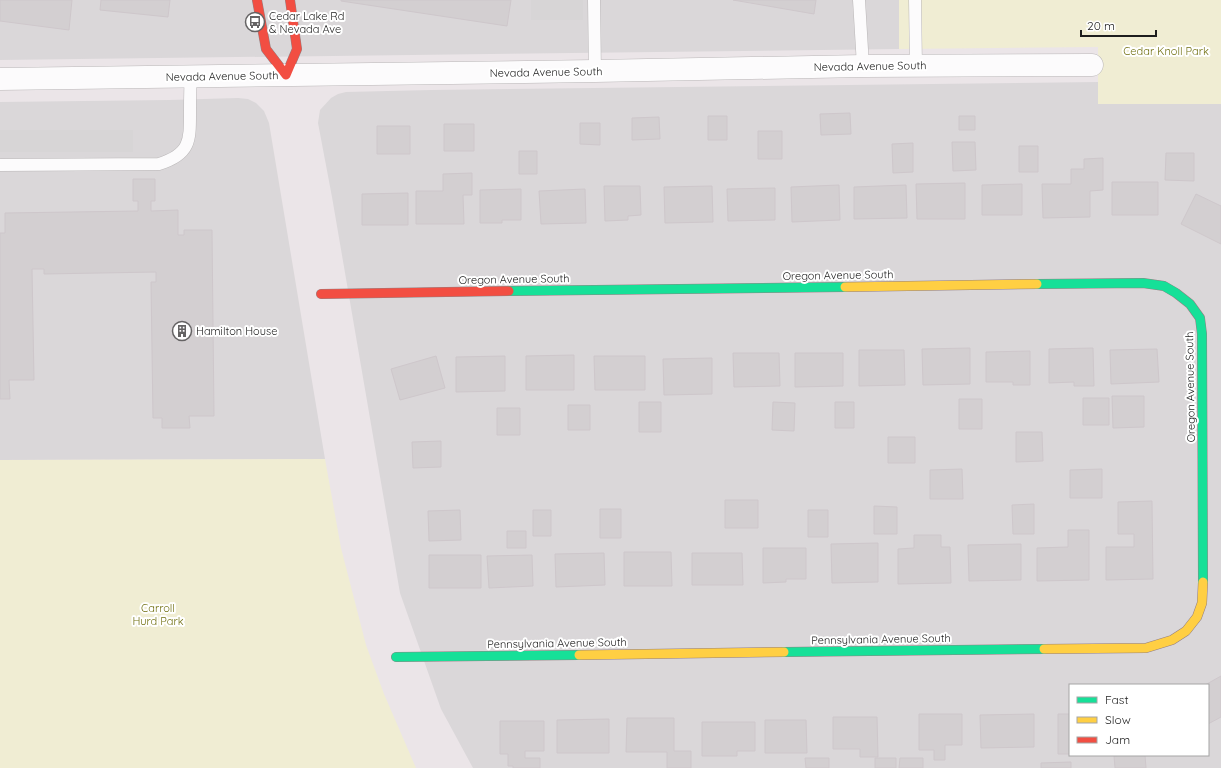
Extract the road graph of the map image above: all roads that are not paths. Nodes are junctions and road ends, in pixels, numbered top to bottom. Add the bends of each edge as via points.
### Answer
1 (257, 0) edge
2 (290, 0) edge
3 (594, 0) edge
4 (859, 0) edge
5 (915, 0) edge
6 (1092, 65) dead end
7 (863, 66) junction
8 (916, 66) junction
9 (595, 72) junction
10 (286, 75) junction
11 (191, 76) junction
12 (0, 79) edge
13 (0, 165) edge
14 (321, 294) dead end
15 (1203, 460) joint
16 (396, 657) dead end

1 - 10 street via 266,50
2 - 10 street via 297,49
3 - 9 lane
4 - 7 lane
5 - 8 lane
6 - 8 street, Nevada Avenue South
7 - 8 street, Nevada Avenue South
7 - 9 street, Nevada Avenue South
9 - 10 street, Nevada Avenue South
10 - 11 street, Nevada Avenue South
11 - 12 street, Nevada Avenue South
11 - 13 lane via 188,143 180,154 171,160 159,164
14 - 15 street, Oregon Avenue South via 1143,283 1164,286 1190,304 1200,318
15 - 16 street, Pennsylvania Avenue South via 1204,586 1201,608 1193,624 1181,636 1146,648

